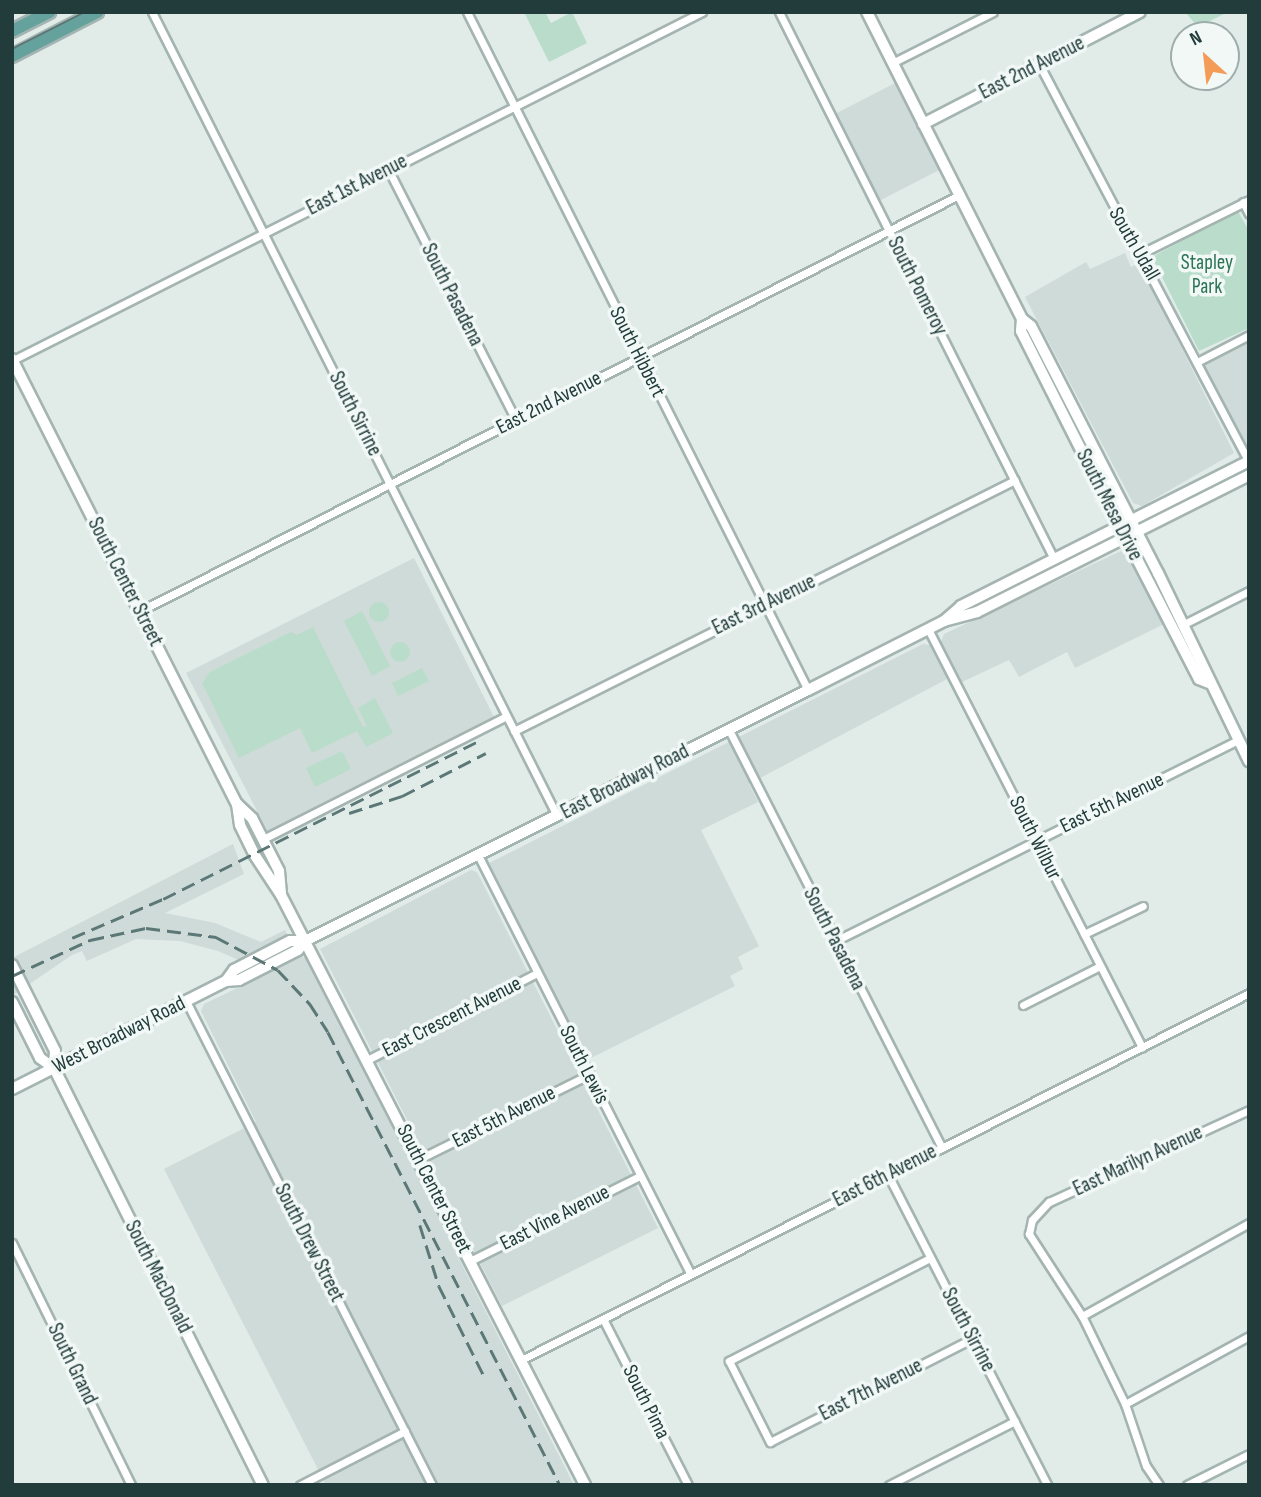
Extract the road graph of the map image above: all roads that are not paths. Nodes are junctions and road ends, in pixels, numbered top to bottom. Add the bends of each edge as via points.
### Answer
1 (49, 12) edge
2 (97, 12) edge
3 (152, 12) edge
4 (467, 12) edge
5 (702, 12) edge
6 (779, 12) edge
7 (867, 12) edge
8 (993, 12) edge
9 (1140, 12) edge
10 (12, 31) edge
11 (12, 56) edge
12 (892, 63) junction
13 (1040, 64) junction
14 (514, 106) junction
15 (923, 124) junction
16 (388, 169) junction
17 (959, 195) junction
18 (1246, 201) edge
19 (1249, 214) edge
20 (889, 230) junction
21 (263, 233) junction
22 (1142, 253) junction
23 (1022, 319) junction
24 (1249, 335) edge
25 (640, 357) junction
26 (12, 359) edge
27 (1197, 362) junction
28 (516, 420) junction
29 (1248, 461) edge
30 (1249, 475) edge
31 (1015, 480) junction
32 (390, 484) junction
33 (1134, 526) junction
34 (1123, 532) junction
35 (1054, 559) junction
36 (1249, 590) edge
37 (765, 605) junction
38 (139, 611) junction
39 (944, 621) junction
40 (1184, 624) junction
41 (928, 629) junction
42 (1209, 683) junction
43 (808, 690) junction
44 (506, 716) junction
45 (729, 730) junction
46 (514, 731) junction
47 (1238, 740) junction
48 (1249, 761) edge
49 (237, 804) junction
50 (557, 816) junction
51 (263, 839) junction
52 (1037, 841) junction
53 (478, 855) junction
54 (281, 895) junction
55 (1143, 906) dead end
56 (1084, 934) junction
57 (835, 941) junction
58 (305, 942) junction
59 (12, 965) edge
60 (1100, 966) junction
61 (537, 973) junction
62 (1249, 993) edge
63 (186, 1001) junction
64 (12, 1002) edge
65 (1023, 1005) dead end
66 (1142, 1046) junction
67 (367, 1060) junction
68 (54, 1068) junction
69 (588, 1075) junction
70 (12, 1089) edge
71 (1249, 1110) edge
72 (942, 1147) junction
73 (419, 1159) junction
74 (888, 1175) junction
75 (640, 1176) junction
76 (1249, 1223) edge
77 (12, 1243) edge
78 (930, 1258) junction
79 (470, 1261) junction
80 (691, 1274) junction
81 (1082, 1316) junction
82 (603, 1319) junction
83 (1249, 1336) edge
84 (973, 1338) junction
85 (521, 1360) junction
86 (1125, 1404) junction
87 (1015, 1421) junction
88 (405, 1431) junction
89 (1249, 1454) edge
90 (131, 1485) edge
91 (263, 1485) edge
92 (300, 1485) edge
93 (432, 1485) edge
94 (584, 1485) edge
95 (688, 1485) edge
96 (889, 1485) edge
97 (1047, 1485) edge
98 (1160, 1485) edge
99 (1187, 1485) edge

1 - 10 main road
2 - 11 main road
3 - 21 street, South Sirrine
4 - 14 street, South Hibbert
5 - 14 street, East 1st Avenue
6 - 20 street, South Pomeroy
7 - 12 main road, South Mesa Drive
8 - 12 street
9 - 13 main road, East 2nd Avenue
12 - 15 main road, South Mesa Drive
13 - 15 main road, East 2nd Avenue
13 - 22 street, South Udall via 1133,250
14 - 16 street, East 1st Avenue
14 - 25 street, South Hibbert
15 - 17 main road, South Mesa Drive
16 - 21 street, East 1st Avenue
16 - 28 street, South Pasadena
17 - 20 street, East 2nd Avenue
17 - 23 main road, South Mesa Drive
18 - 19 street
18 - 22 street
20 - 25 street, East 2nd Avenue
20 - 31 street, South Pomeroy
21 - 26 street, East 1st Avenue
21 - 32 street, South Sirrine
22 - 27 street, South Udall
23 - 33 main road, South Mesa Drive via 1031,326
23 - 34 main road, South Mesa Drive via 1021,331
24 - 27 street
25 - 28 street, East 2nd Avenue
25 - 37 street, South Hibbert
26 - 38 main road, South Center Street
27 - 29 street, South Udall
28 - 32 street, East 2nd Avenue
29 - 33 main road, East Broadway Road
30 - 33 main road, East Broadway Road
31 - 35 street, South Pomeroy
31 - 37 street, East 3rd Avenue
32 - 38 street, East 2nd Avenue
32 - 44 street, South Sirrine
33 - 34 main road, East Broadway Road
33 - 40 main road, South Mesa Drive
34 - 35 main road, East Broadway Road
34 - 39 main road, East Broadway Road via 962,619
34 - 42 main road, South Mesa Drive via 1199,679
35 - 39 main road, East Broadway Road via 961,606
36 - 40 street
37 - 43 street, South Hibbert
37 - 46 street, East 3rd Avenue
38 - 49 main road, South Center Street
39 - 41 main road, East Broadway Road
40 - 42 main road, South Mesa Drive via 1209,674
41 - 43 main road, East Broadway Road
41 - 52 street, South Wilbur
42 - 47 main road, South Mesa Drive
43 - 45 main road, East Broadway Road
44 - 46 street, South Sirrine
44 - 51 street
45 - 50 main road, East Broadway Road
45 - 57 street, South Pasadena
46 - 50 street, South Sirrine
47 - 48 main road, South Mesa Drive
47 - 52 street, East 5th Avenue
49 - 51 main road, South Center Street via 252,818
49 - 54 main road, South Center Street via 240,825 254,854
50 - 53 main road, East Broadway Road
51 - 54 main road, South Center Street via 279,871
52 - 56 street, South Wilbur
52 - 57 street, East 5th Avenue
53 - 58 main road, East Broadway Road
53 - 61 street, South Lewis
54 - 58 main road, South Center Street
55 - 56 street
56 - 60 street, South Wilbur
57 - 72 street, South Pasadena
58 - 63 main road, West Broadway Road via 290,941
58 - 67 main road, South Center Street
59 - 68 main road, South MacDonald via 55,1051
60 - 65 street
60 - 66 street, South Wilbur
61 - 67 street, East Crescent Avenue
61 - 69 street, South Lewis
62 - 66 street, East 6th Avenue
63 - 68 main road, West Broadway Road
63 - 88 street, South Drew Street
64 - 68 main road, South MacDonald via 40,1058
66 - 72 street, East 6th Avenue
67 - 73 main road, South Center Street
68 - 70 main road, West Broadway Road
68 - 91 main road, South MacDonald
69 - 73 street, East 5th Avenue
69 - 75 street, South Lewis
71 - 81 street, East Marilyn Avenue via 1049,1202 1032,1220 1029,1234
72 - 74 street, East 6th Avenue
73 - 79 main road, South Center Street
74 - 78 street, South Sirrine
74 - 80 street, East 6th Avenue
75 - 79 street, East Vine Avenue
75 - 80 street, South Lewis
76 - 81 street
77 - 90 street, South Grand
78 - 84 street, South Sirrine
78 - 84 street, East 7th Avenue via 729,1361 770,1442
79 - 85 main road, South Center Street
80 - 82 street, East 6th Avenue
81 - 86 street
82 - 85 street, East 6th Avenue
82 - 95 street, South Pima
83 - 86 street
84 - 87 street, South Sirrine
85 - 94 main road, South Center Street
86 - 98 street via 1146,1466
87 - 96 street
87 - 97 street, South Sirrine
88 - 92 street
88 - 93 street, South Drew Street
89 - 99 street

